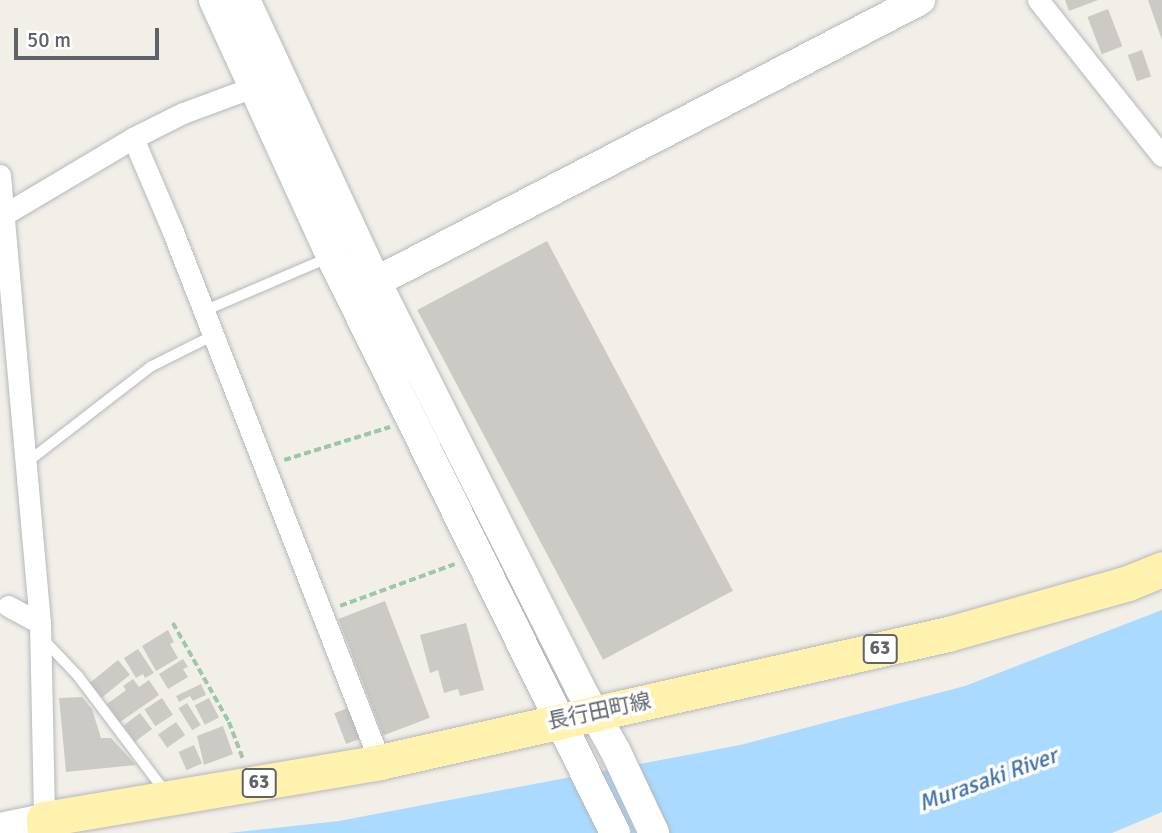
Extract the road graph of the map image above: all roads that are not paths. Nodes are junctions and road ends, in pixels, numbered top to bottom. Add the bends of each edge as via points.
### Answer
1 (214, 0) edge
2 (244, 0) edge
3 (920, 0) edge
4 (1038, 0) edge
5 (266, 83) junction
6 (132, 138) junction
7 (1162, 156) edge
8 (0, 175) edge
9 (2, 216) edge
10 (331, 256) junction
11 (363, 288) junction
12 (204, 311) junction
13 (214, 335) junction
14 (26, 463) junction
15 (1162, 569) edge
16 (3, 605) edge
17 (40, 629) junction
18 (593, 712) junction
19 (557, 720) junction
20 (380, 762) junction
21 (171, 799) junction
22 (44, 826) edge
23 (0, 828) edge
24 (615, 833) edge
25 (654, 833) edge

1 - 5 street
2 - 5 street
3 - 11 street
4 - 7 street
5 - 6 street via 183,113
5 - 10 street
5 - 11 street
6 - 9 street
6 - 12 street
8 - 9 street
9 - 14 street
10 - 11 street
10 - 12 lane
11 - 18 street
11 - 19 street
12 - 13 street
13 - 14 lane via 150,367
13 - 20 street
14 - 17 street
15 - 18 main road, 長行田町線 / 63 via 1129,583 948,634
16 - 17 street
17 - 21 lane
17 - 22 street
18 - 19 main road, 長行田町線 / 63
18 - 25 street
19 - 20 main road, 長行田町線 / 63
19 - 24 street
20 - 21 main road, 長行田町線 / 63
21 - 22 main road, 長行田町線 / 63
22 - 23 street

